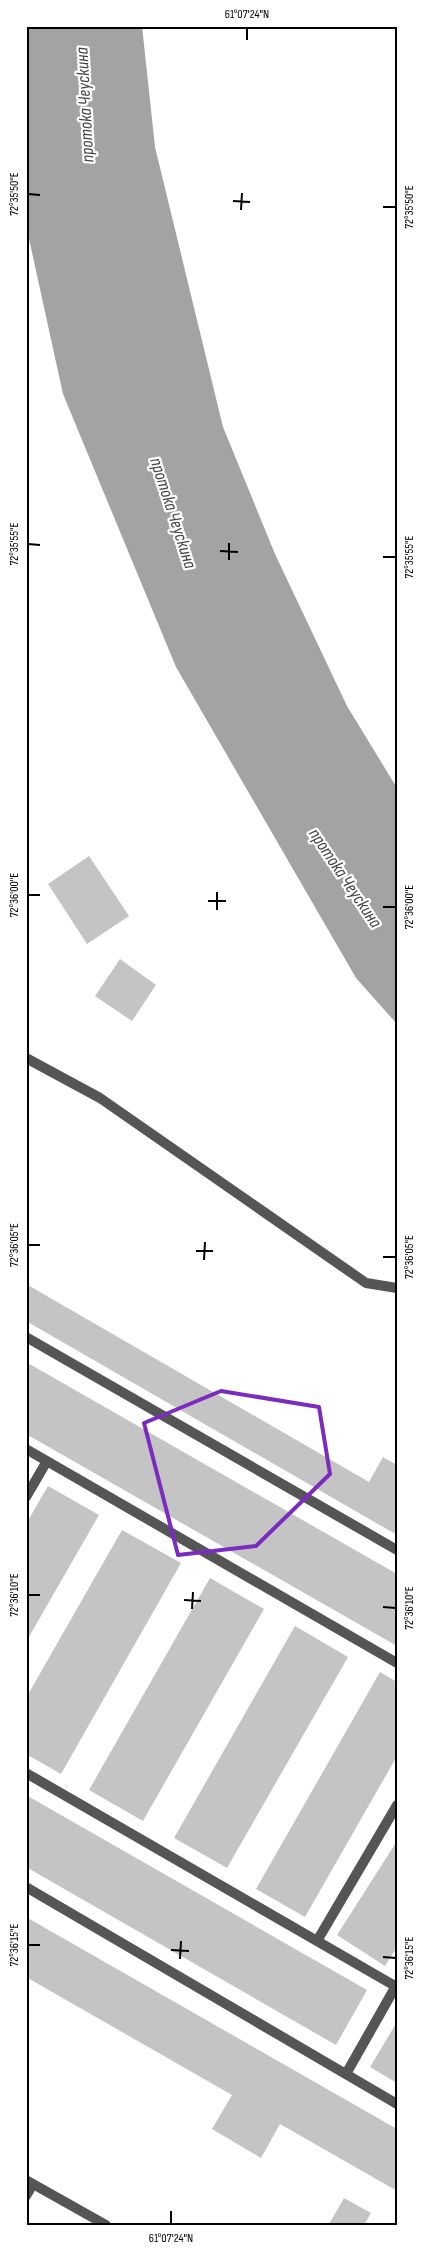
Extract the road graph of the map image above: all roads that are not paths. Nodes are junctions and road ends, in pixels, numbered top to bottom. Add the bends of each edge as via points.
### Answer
1 (26, 1058) edge
2 (397, 1288) edge
3 (26, 1337) edge
4 (26, 1449) edge
5 (47, 1461) junction
6 (26, 1497) edge
7 (397, 1550) edge
8 (397, 1663) edge
9 (26, 1773) edge
10 (397, 1805) edge
11 (26, 1888) edge
12 (317, 1941) junction
13 (396, 1985) edge
14 (346, 2074) junction
15 (397, 2104) edge
16 (30, 2182) edge
17 (26, 2196) edge
18 (106, 2225) edge

1 - 2 lane via 100,1098 366,1283
3 - 7 lane
4 - 5 lane
5 - 6 lane
5 - 8 lane
9 - 12 lane
10 - 12 lane
11 - 14 lane
12 - 13 lane
13 - 14 lane
14 - 15 lane
16 - 17 lane
16 - 18 lane

